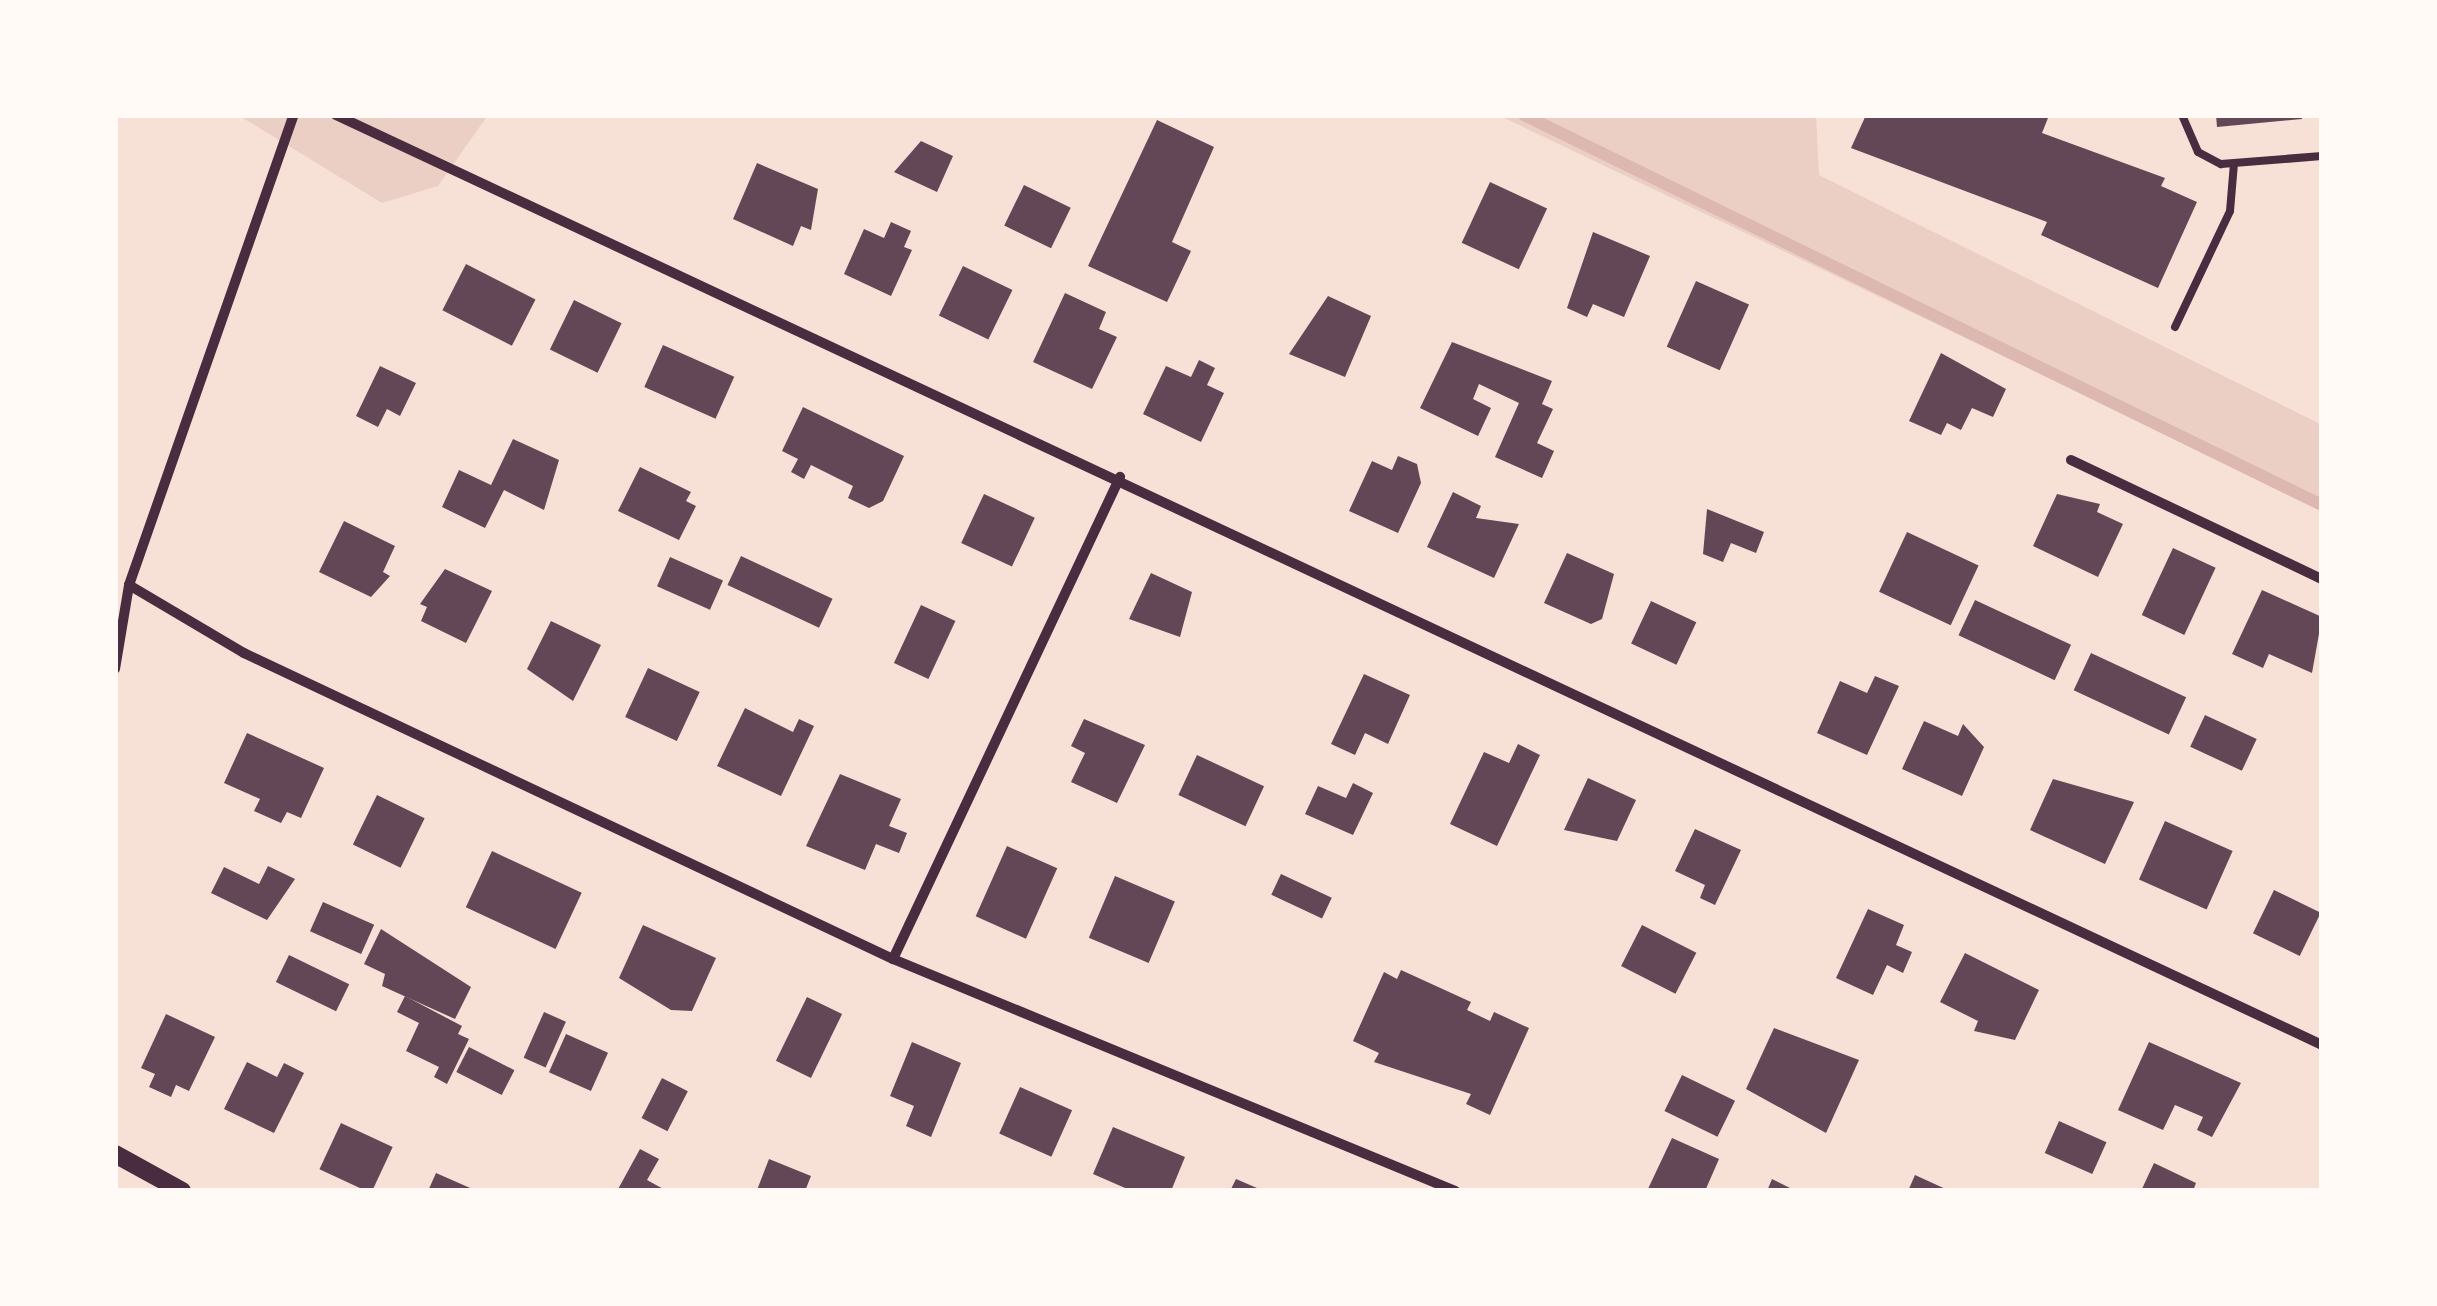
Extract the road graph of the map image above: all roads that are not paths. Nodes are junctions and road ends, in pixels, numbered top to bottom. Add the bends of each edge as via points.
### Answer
1 (294, 115) edge
2 (336, 115) edge
3 (2182, 115) edge
4 (2322, 156) edge
5 (2234, 163) junction
6 (2174, 327) dead end
7 (2072, 460) dead end
8 (1120, 477) junction
9 (2322, 579) edge
10 (130, 585) junction
11 (115, 669) edge
12 (893, 958) junction
13 (2322, 1045) edge
14 (115, 1154) edge
15 (182, 1191) edge
16 (1455, 1191) edge

1 - 10 street
2 - 8 street
3 - 5 lane via 2198,152
4 - 5 lane
5 - 6 lane via 2230,210
7 - 9 street
8 - 12 street
8 - 13 street
10 - 11 street
10 - 12 street via 244,654
12 - 16 street
14 - 15 street

